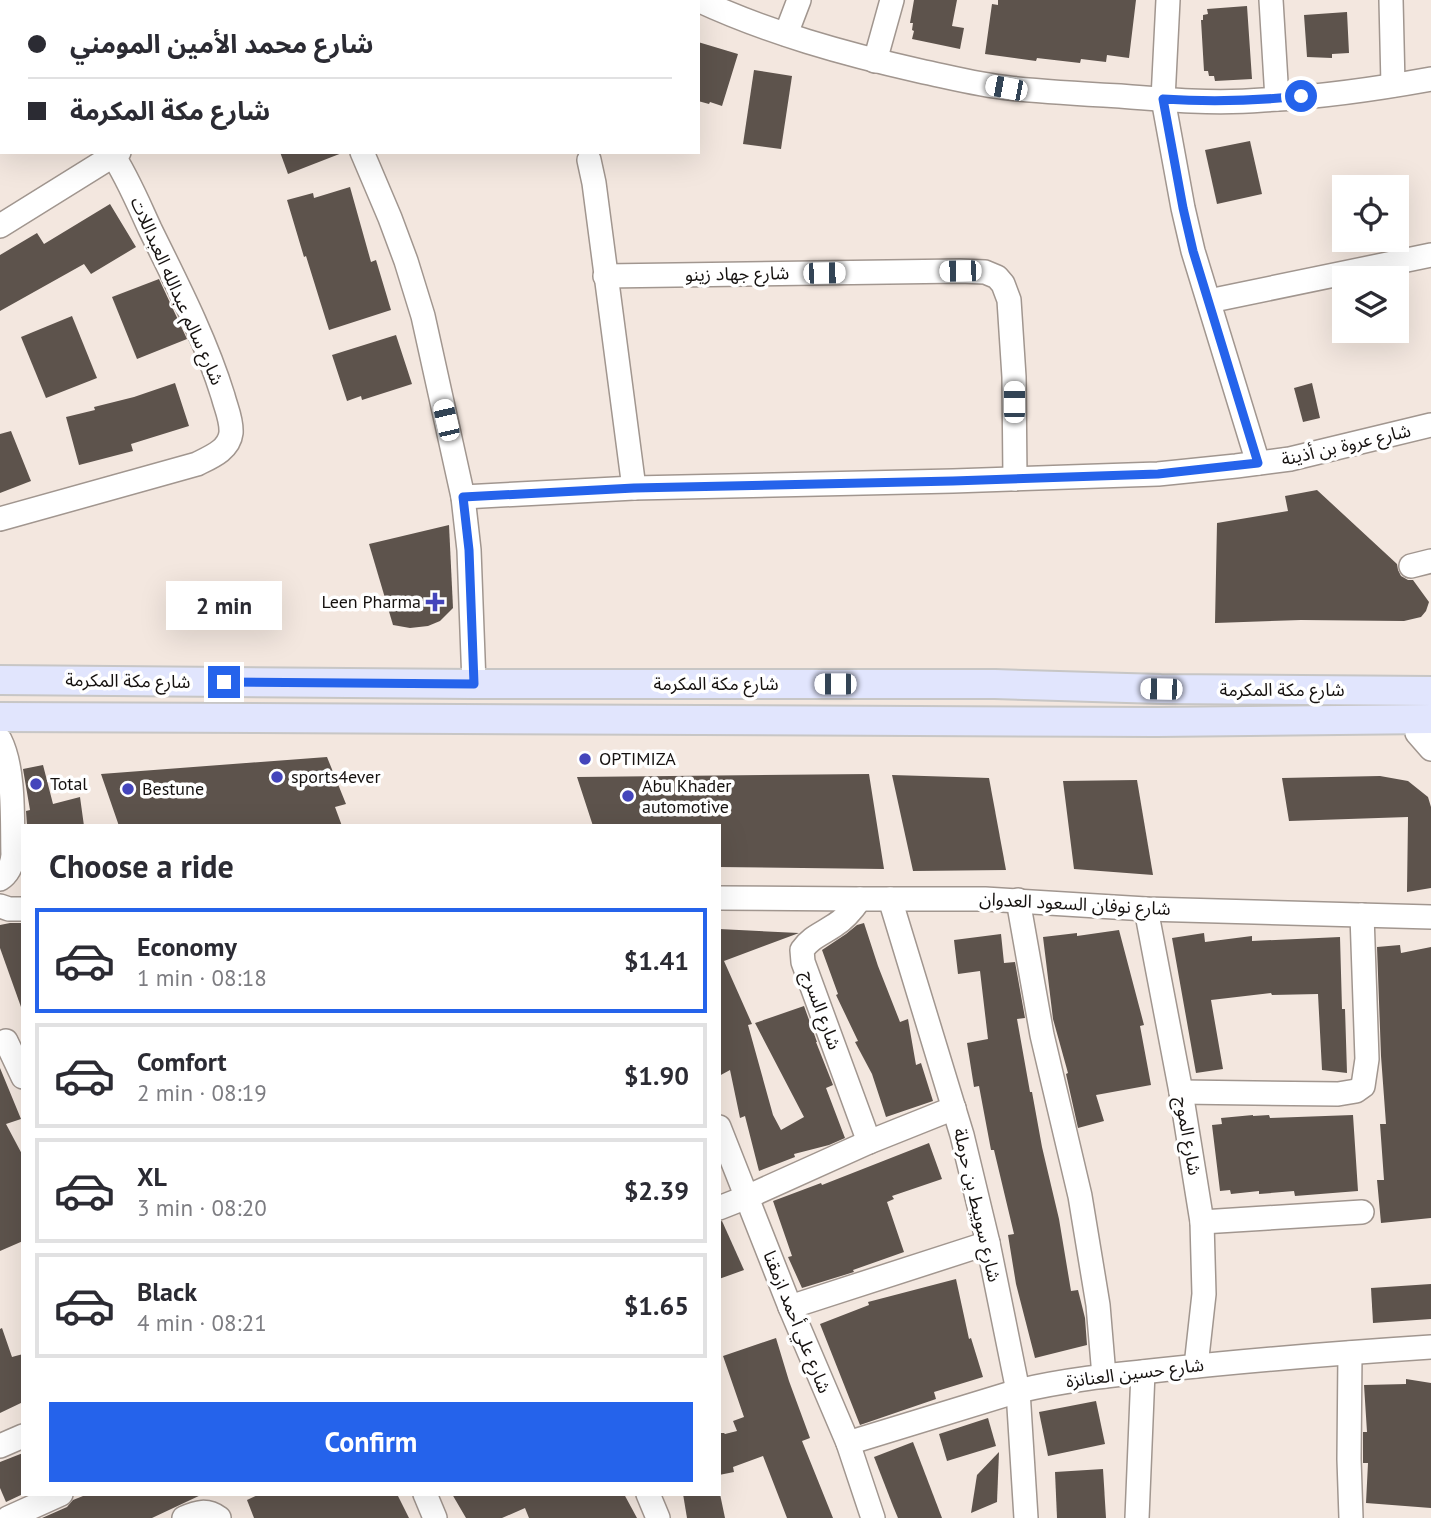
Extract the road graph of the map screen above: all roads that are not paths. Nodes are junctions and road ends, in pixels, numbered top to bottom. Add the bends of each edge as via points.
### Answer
1 (799, 0) edge
2 (892, 0) edge
3 (1168, 0) edge
4 (1272, 0) edge
5 (1391, 0) edge
6 (700, 1) edge
7 (786, 34) junction
8 (876, 61) junction
9 (1431, 79) edge
10 (1393, 85) junction
11 (1163, 99) junction
12 (1277, 99) junction
13 (113, 154) edge
14 (115, 154) edge
15 (363, 154) edge
16 (589, 160) dead end
17 (0, 226) edge
18 (1431, 255) edge
19 (605, 276) junction
20 (1209, 302) junction
21 (1431, 425) edge
22 (1258, 463) junction
23 (1015, 479) junction
24 (634, 488) junction
25 (463, 497) junction
26 (0, 519) edge
27 (0, 680) edge
28 (474, 684) junction
29 (1431, 691) edge
30 (0, 717) edge
31 (1428, 734) edge
32 (0, 740) edge
33 (0, 879) edge
34 (721, 898) edge
35 (860, 900) junction
36 (890, 900) junction
37 (1018, 900) junction
38 (0, 906) edge
39 (21, 909) edge
40 (1146, 909) junction
41 (1362, 915) junction
42 (1431, 917) edge
43 (9, 1039) edge
44 (21, 1072) edge
45 (1181, 1092) junction
46 (954, 1108) junction
47 (721, 1131) edge
48 (869, 1142) junction
49 (747, 1198) junction
50 (721, 1207) edge
51 (1362, 1212) dead end
52 (1202, 1222) junction
53 (988, 1242) junction
54 (790, 1307) junction
55 (1431, 1347) edge
56 (1350, 1353) junction
57 (1196, 1366) junction
58 (1143, 1372) junction
59 (1104, 1376) junction
60 (1018, 1391) junction
61 (21, 1437) edge
62 (848, 1443) junction
63 (0, 1446) edge
64 (57, 1496) edge
65 (426, 1496) edge
66 (649, 1496) edge
67 (8, 1518) edge
68 (435, 1518) edge
69 (658, 1518) edge
70 (873, 1518) edge
71 (1026, 1518) edge
72 (1137, 1518) edge
73 (1351, 1518) edge

1 - 7 street
2 - 8 street
3 - 11 street
4 - 12 street
5 - 10 street
6 - 7 street
7 - 8 street
8 - 11 street via 1006,88
9 - 10 street
10 - 12 street
11 - 12 street
11 - 20 street via 1183,208
13 - 17 street
14 - 26 street, شارع سالم عبدالله العبداللات via 216,375 231,436 214,456 197,464
15 - 25 street via 420,307
16 - 19 street
18 - 20 street
19 - 23 street, شارع جهاد زينو via 960,271 997,277 1009,300
19 - 24 street
20 - 22 street
21 - 22 street, شارع عروة بن أذينة
22 - 23 street, شارع عروة بن أذينة via 1158,474
23 - 24 street, شارع عروة بن أذينة
24 - 25 street, شارع عروة بن أذينة
25 - 28 street
27 - 28 main road, شارع مكة المكرمة
28 - 29 main road, شارع مكة المكرمة via 984,684
30 - 31 main road, شارع مكة المكرمة via 1378,720
32 - 33 street via 10,784 13,855 9,870
34 - 35 street, شارع نوفان السعود العدوان
35 - 36 street, شارع نوفان السعود العدوان
35 - 48 street, شارع السرج via 802,950
36 - 37 street, شارع نوفان السعود العدوان
36 - 46 street, شارع سويبط بن حرملة
37 - 40 street, شارع نوفان السعود العدوان
37 - 59 street via 1042,1035 1080,1196 1097,1294
38 - 39 street
40 - 41 street, شارع نوفان السعود العدوان
40 - 45 street, شارع الموج
41 - 42 street, شارع نوفان السعود العدوان
41 - 45 street via 1367,1059 1363,1086 1338,1094
43 - 44 street
45 - 52 street, شارع الموج
46 - 48 street
46 - 53 street, شارع سويبط بن حرملة
47 - 49 street, شارع علي أحمد ازمقنا
48 - 49 street
49 - 50 street
49 - 54 street, شارع علي أحمد ازمقنا
51 - 52 street
52 - 57 street, شارع الموج via 1204,1294
53 - 54 street
53 - 60 street, شارع سويبط بن حرملة
54 - 62 street, شارع علي أحمد ازمقنا
55 - 56 street, شارع حسين العنانزة
56 - 57 street, شارع حسين العنانزة
56 - 73 street
57 - 58 street, شارع حسين العنانزة
58 - 59 street, شارع حسين العنانزة
58 - 72 street
59 - 60 street, شارع حسين العنانزة
60 - 62 street, شارع حسين العنانزة
60 - 71 street, شارع سويبط بن حرملة
61 - 63 street
62 - 70 street, شارع علي أحمد ازمقنا
64 - 67 street
65 - 68 street
66 - 69 street

